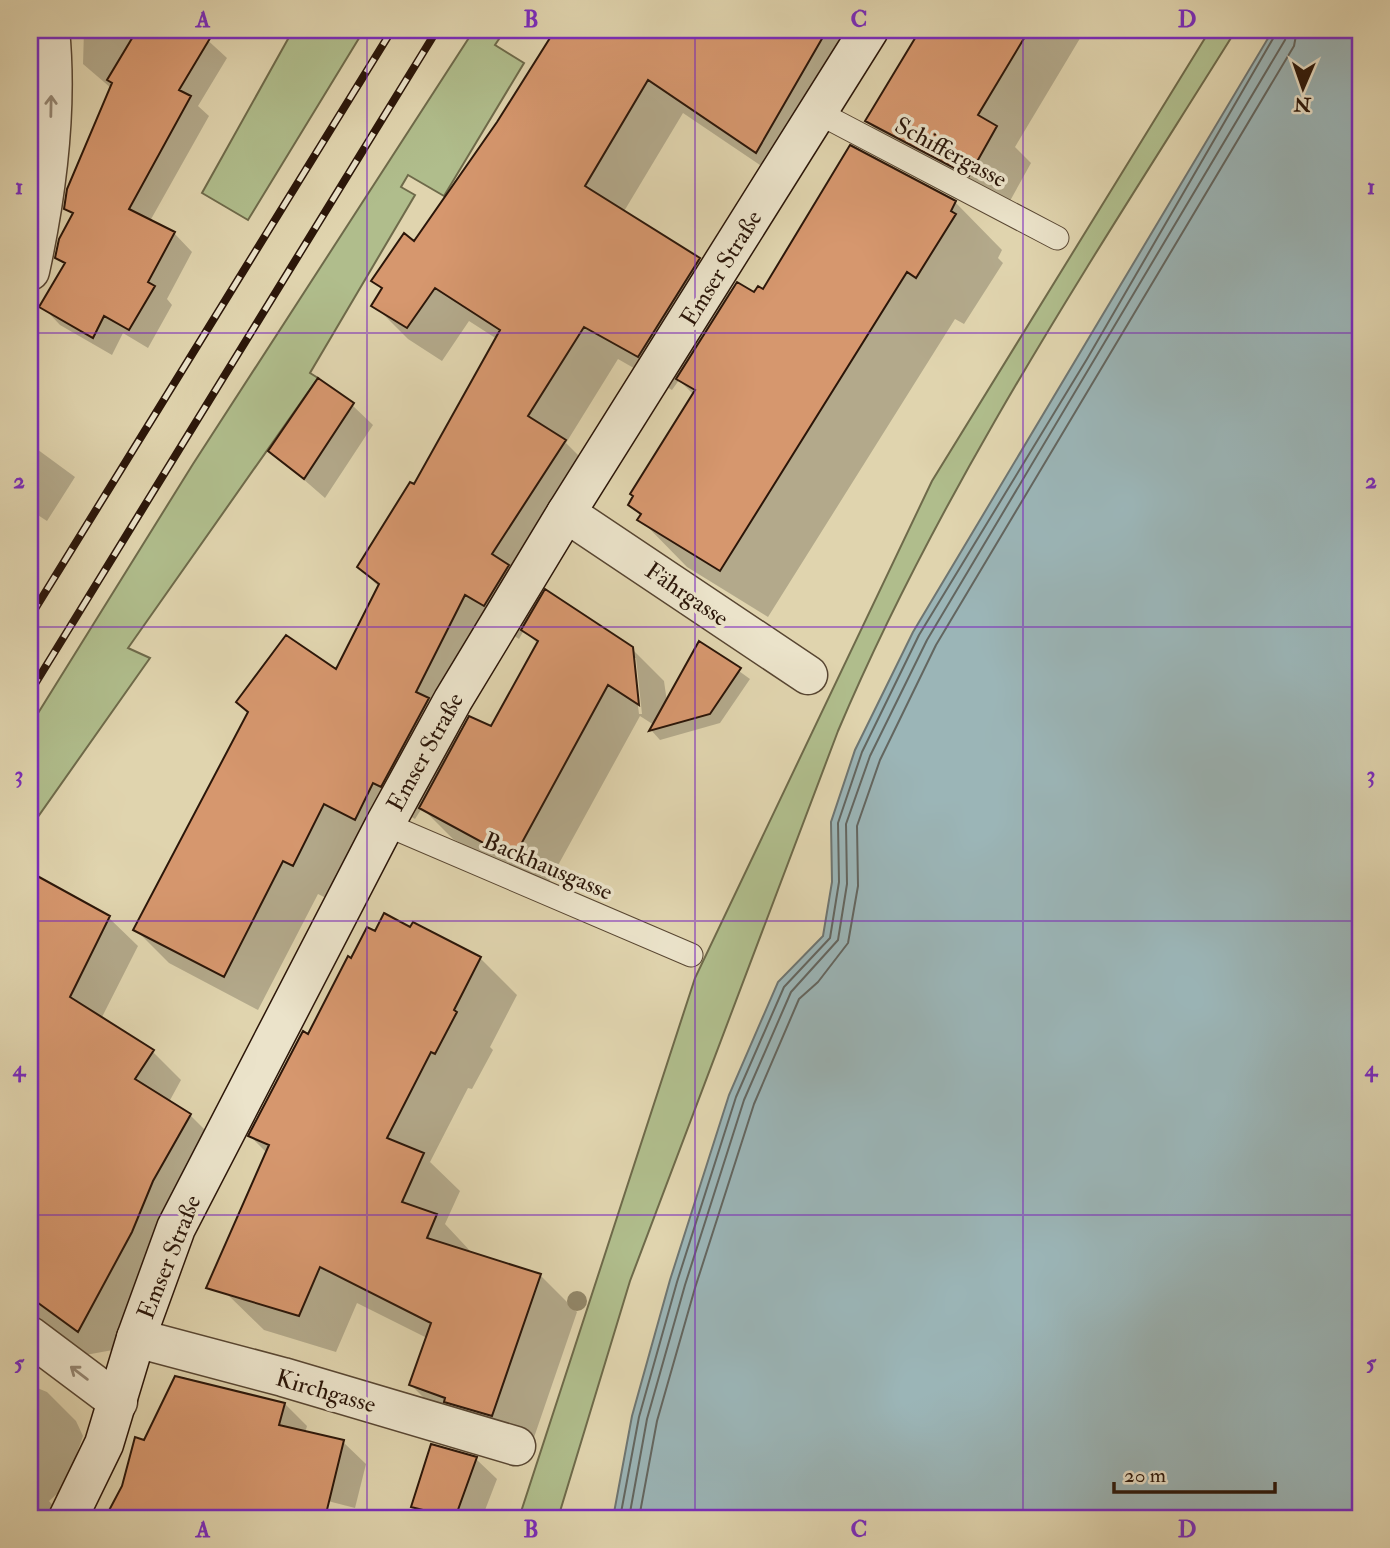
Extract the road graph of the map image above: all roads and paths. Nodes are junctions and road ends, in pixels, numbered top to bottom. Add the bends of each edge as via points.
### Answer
1 (50, 30) edge
2 (869, 30) edge
3 (819, 113) junction
4 (1058, 238) dead end
5 (30, 271) edge
6 (566, 513) junction
7 (808, 675) dead end
8 (385, 824) junction
9 (691, 955) dead end
10 (30, 1336) edge
11 (136, 1338) junction
12 (118, 1402) junction
13 (516, 1446) dead end
14 (68, 1518) edge

5 -> 1 street via 46,184 53,57
2 - 3 street, Emser Straße
3 - 4 lane, Schiffergasse
3 - 6 street, Emser Straße
6 - 7 street, Fährgasse
6 - 8 street, Emser Straße via 453,700
8 - 9 lane, Backhausgasse
8 - 11 street, Emser Straße via 176,1228
12 -> 10 street
11 - 12 street, Emser Straße
11 - 13 street, Kirchgasse
12 - 14 street, Emser Straße via 104,1444

